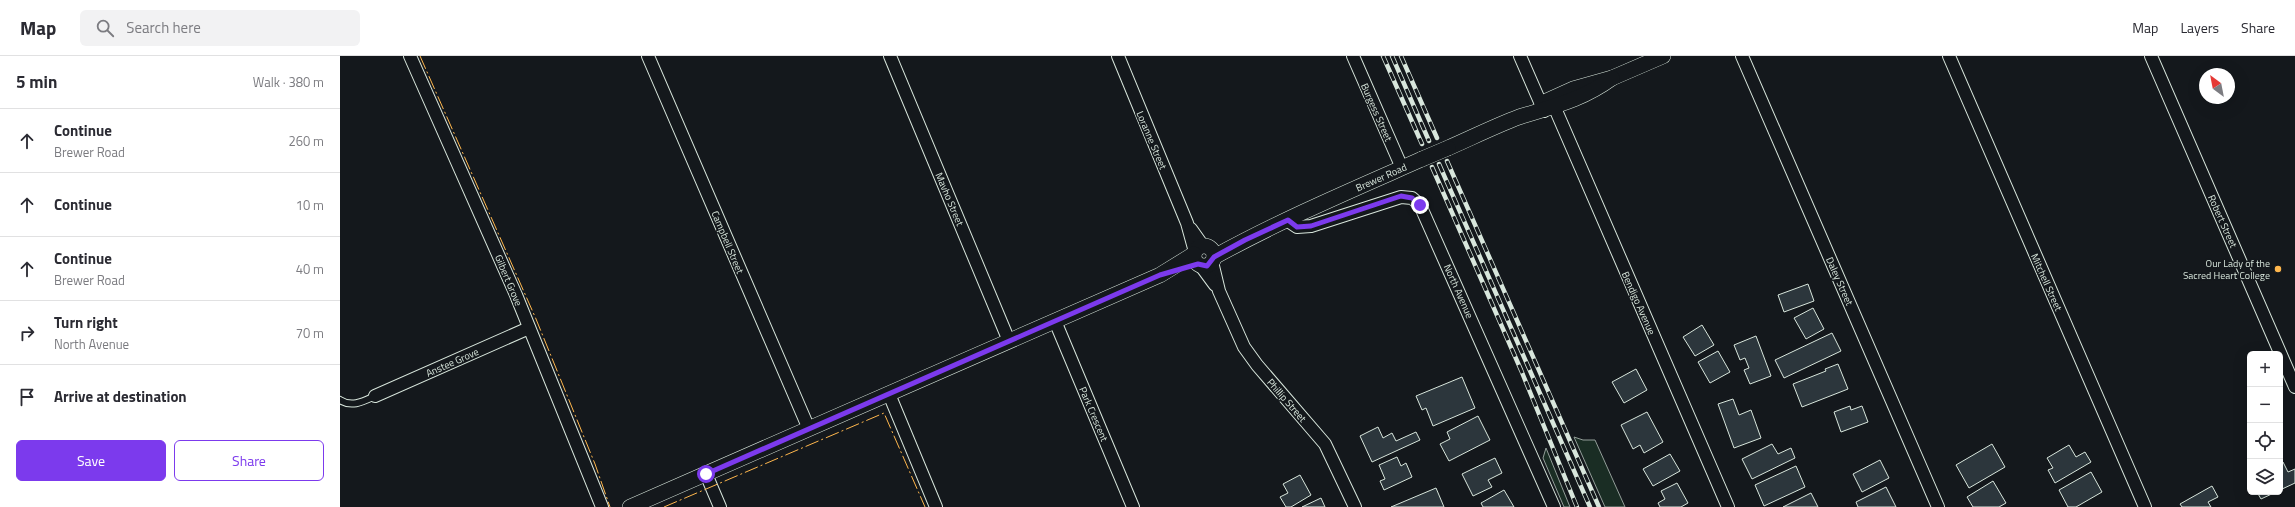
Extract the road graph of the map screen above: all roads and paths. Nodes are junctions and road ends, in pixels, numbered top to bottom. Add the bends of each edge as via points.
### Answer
1 (410, 56) edge
2 (648, 56) edge
3 (890, 56) edge
4 (1118, 56) edge
5 (1352, 56) edge
6 (1520, 56) edge
7 (1663, 56) edge
8 (1742, 56) edge
9 (1949, 56) edge
10 (2151, 56) edge
11 (1547, 105) junction
12 (1402, 168) junction
13 (1288, 220) junction
14 (1203, 256) junction
15 (1055, 322) junction
16 (529, 328) junction
17 (1009, 341) junction
18 (2295, 387) edge
19 (889, 394) junction
20 (375, 396) joint
21 (340, 400) edge
22 (809, 429) junction
23 (706, 474) junction
24 (602, 507) edge
25 (630, 507) edge
26 (720, 507) edge
27 (936, 507) edge
28 (1133, 507) edge
29 (1355, 507) edge
30 (1554, 507) edge
31 (1728, 507) edge
32 (1938, 507) edge
33 (2145, 507) edge

1 - 16 street, Gilbert Grove
2 - 22 street, Campbell Street
3 - 17 street, Mavho Street
4 - 14 street, Loranne Street
5 - 12 street, Burgess Street
6 - 11 street, Bendigo Avenue
7 - 11 street, Brewer Road via 1612,78 1596,90
8 - 32 street, Daley Street
9 - 33 street, Mitchell Street
10 - 18 street, Robert Street
11 - 12 street, Brewer Road, bridge
11 - 31 street, Bendigo Avenue
12 - 13 street, Brewer Road
13 - 14 street, Brewer Road
13 - 30 street, North Avenue via 1297,227 1311,226 1401,196 1412,198 1420,205
14 - 15 street, Brewer Road
14 - 29 street, Phillip Street via 1244,347 1325,444
15 - 17 street, Brewer Road
15 - 28 street, Park Crescent
16 - 20 street, Anstee Grove
16 - 24 street, Gilbert Grove
17 - 19 street, Brewer Road
19 - 22 street, Brewer Road
19 - 27 street
20 - 21 lane via 351,404
22 - 23 street, Brewer Road
23 - 25 street, Brewer Road
23 - 26 street

